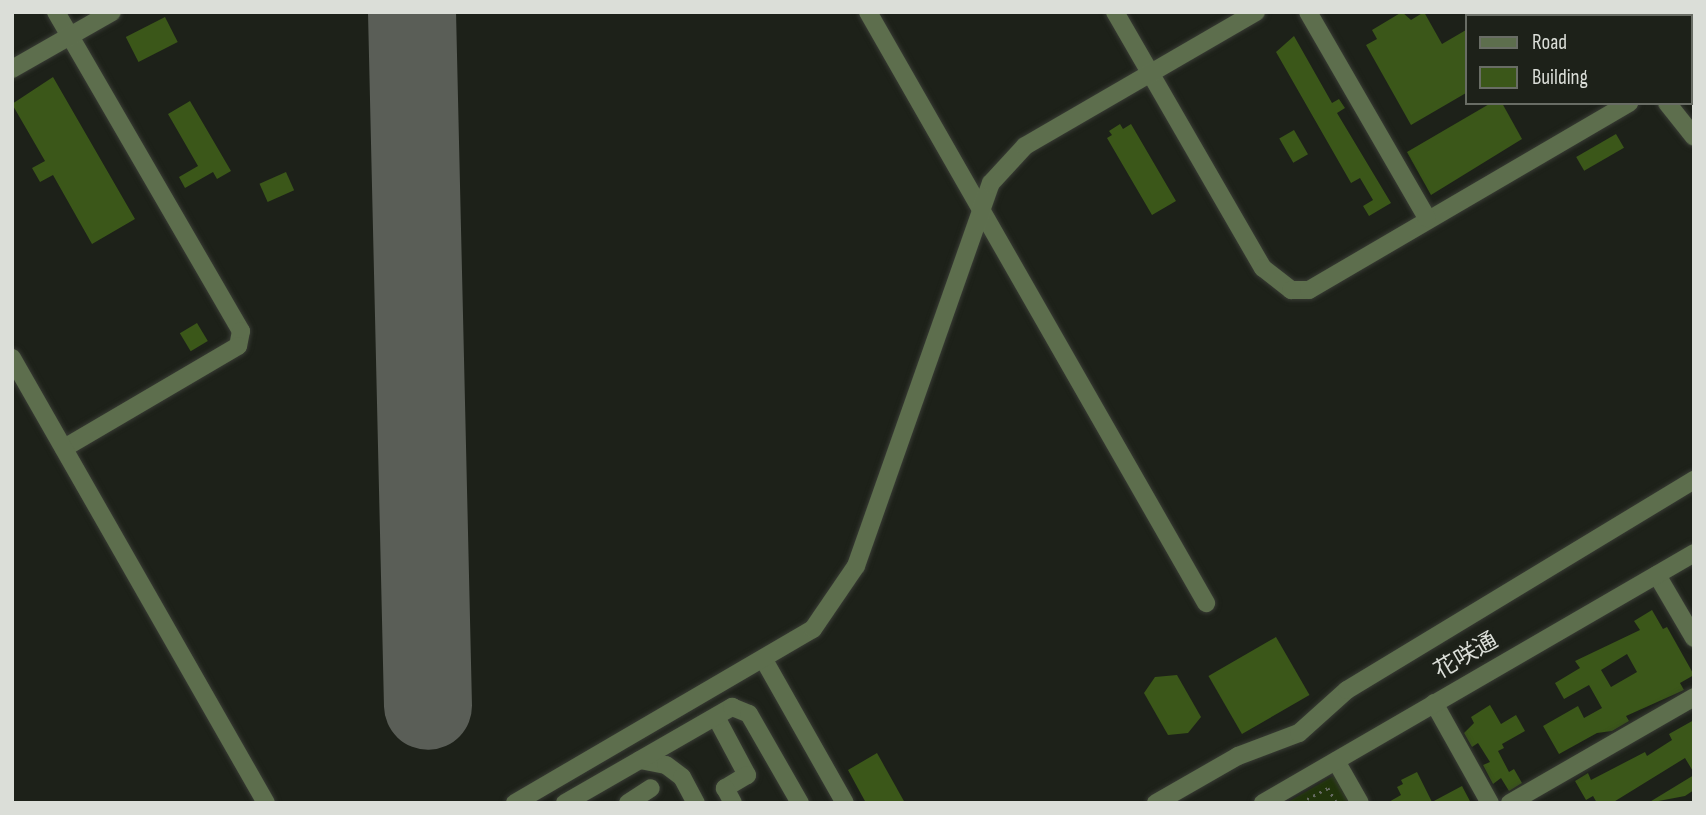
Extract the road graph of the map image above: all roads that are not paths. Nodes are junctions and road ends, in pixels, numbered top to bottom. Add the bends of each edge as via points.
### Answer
1 (56, 12) edge
2 (113, 12) edge
3 (868, 12) edge
4 (1115, 12) edge
5 (1256, 12) edge
6 (1308, 12) edge
7 (70, 37) junction
8 (12, 69) edge
9 (1151, 74) junction
10 (1618, 105) edge
11 (1669, 105) edge
12 (1694, 137) edge
13 (980, 209) junction
14 (1427, 218) junction
15 (12, 358) edge
16 (64, 448) junction
17 (1694, 480) edge
18 (1694, 553) edge
19 (1657, 575) junction
20 (1206, 603) dead end
21 (1694, 638) edge
22 (764, 660) junction
23 (1694, 697) edge
24 (1434, 703) junction
25 (716, 717) junction
26 (640, 760) junction
27 (1336, 761) junction
28 (651, 788) dead end
29 (594, 796) edge
30 (839, 800) edge
31 (633, 802) edge
32 (266, 803) edge
33 (515, 803) edge
34 (565, 803) edge
35 (696, 803) edge
36 (733, 803) edge
37 (800, 803) edge
38 (1156, 803) edge
39 (1263, 803) edge
40 (1360, 803) edge
41 (1490, 803) edge
42 (1510, 803) edge

1 - 7 street
2 - 7 street
3 - 13 street
4 - 9 street
5 - 9 street
6 - 14 street
7 - 8 street
7 - 16 street via 241,331 238,346
9 - 13 street via 1026,146 991,184
9 - 14 street via 1263,268 1291,290 1309,290
10 - 14 street
11 - 12 street
13 - 20 street
13 - 22 street via 856,566 813,629
15 - 16 street
16 - 32 street
17 - 38 street via 1347,690 1299,733 1238,757
18 - 19 street, 花咲通
19 - 21 street
19 - 24 street, 花咲通
22 - 30 street
22 - 33 street
23 - 42 street
24 - 27 street, 花咲通
24 - 41 street
25 - 26 street
25 - 36 street via 747,775 724,788
25 - 37 street via 732,708 749,714
26 - 29 street
26 - 35 street via 666,765 682,777
27 - 39 street, 花咲通
27 - 40 street
28 - 31 street
29 - 34 street

